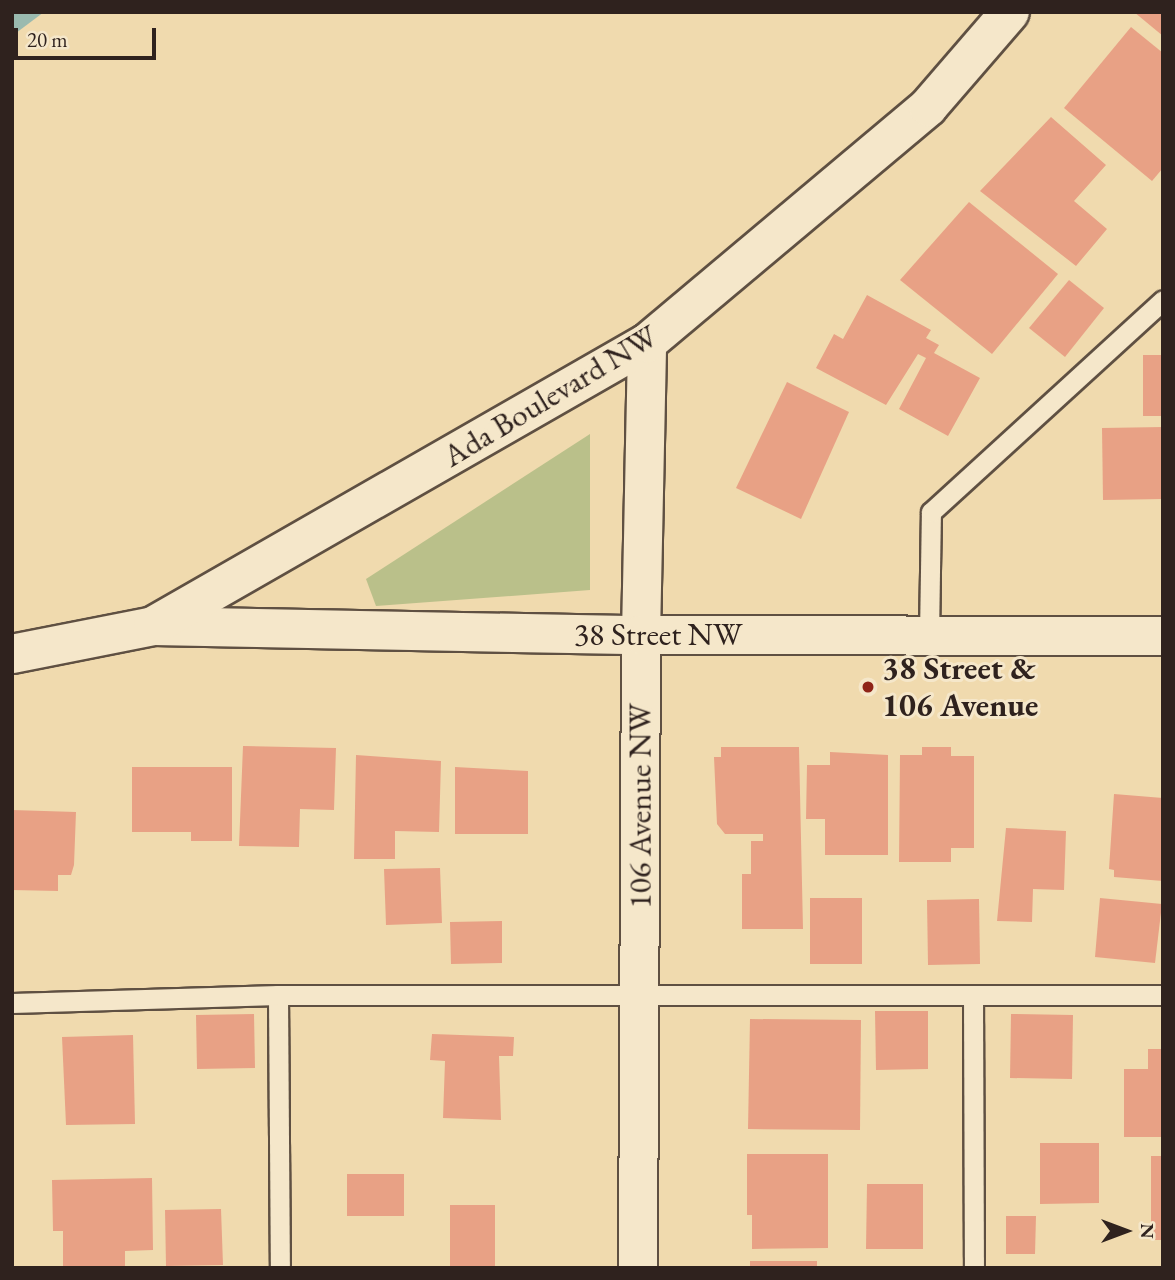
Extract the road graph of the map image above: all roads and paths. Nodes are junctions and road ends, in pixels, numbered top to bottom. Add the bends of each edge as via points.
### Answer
1 (1010, 12) edge
2 (1163, 300) edge
3 (647, 343) junction
4 (153, 626) junction
5 (641, 635) junction
6 (929, 635) junction
7 (1163, 636) edge
8 (12, 654) edge
9 (278, 995) junction
10 (639, 995) junction
11 (973, 995) junction
12 (1163, 995) edge
13 (12, 1003) edge
14 (280, 1268) edge
15 (638, 1268) edge
16 (974, 1268) edge

1 - 3 street, Ada Boulevard NW via 929,107
2 - 6 lane via 931,512
3 - 4 street, Ada Boulevard NW
3 - 5 street, 106 Avenue NW
4 - 5 street, 38 Street NW
4 - 8 street, Ada Boulevard NW
5 - 6 street, 38 Street NW
5 - 10 street, 106 Avenue NW
6 - 7 street, 38 Street NW
9 - 10 lane
9 - 13 lane
9 - 14 lane
10 - 11 lane
10 - 15 street, 106 Avenue NW
11 - 12 lane
11 - 16 lane

